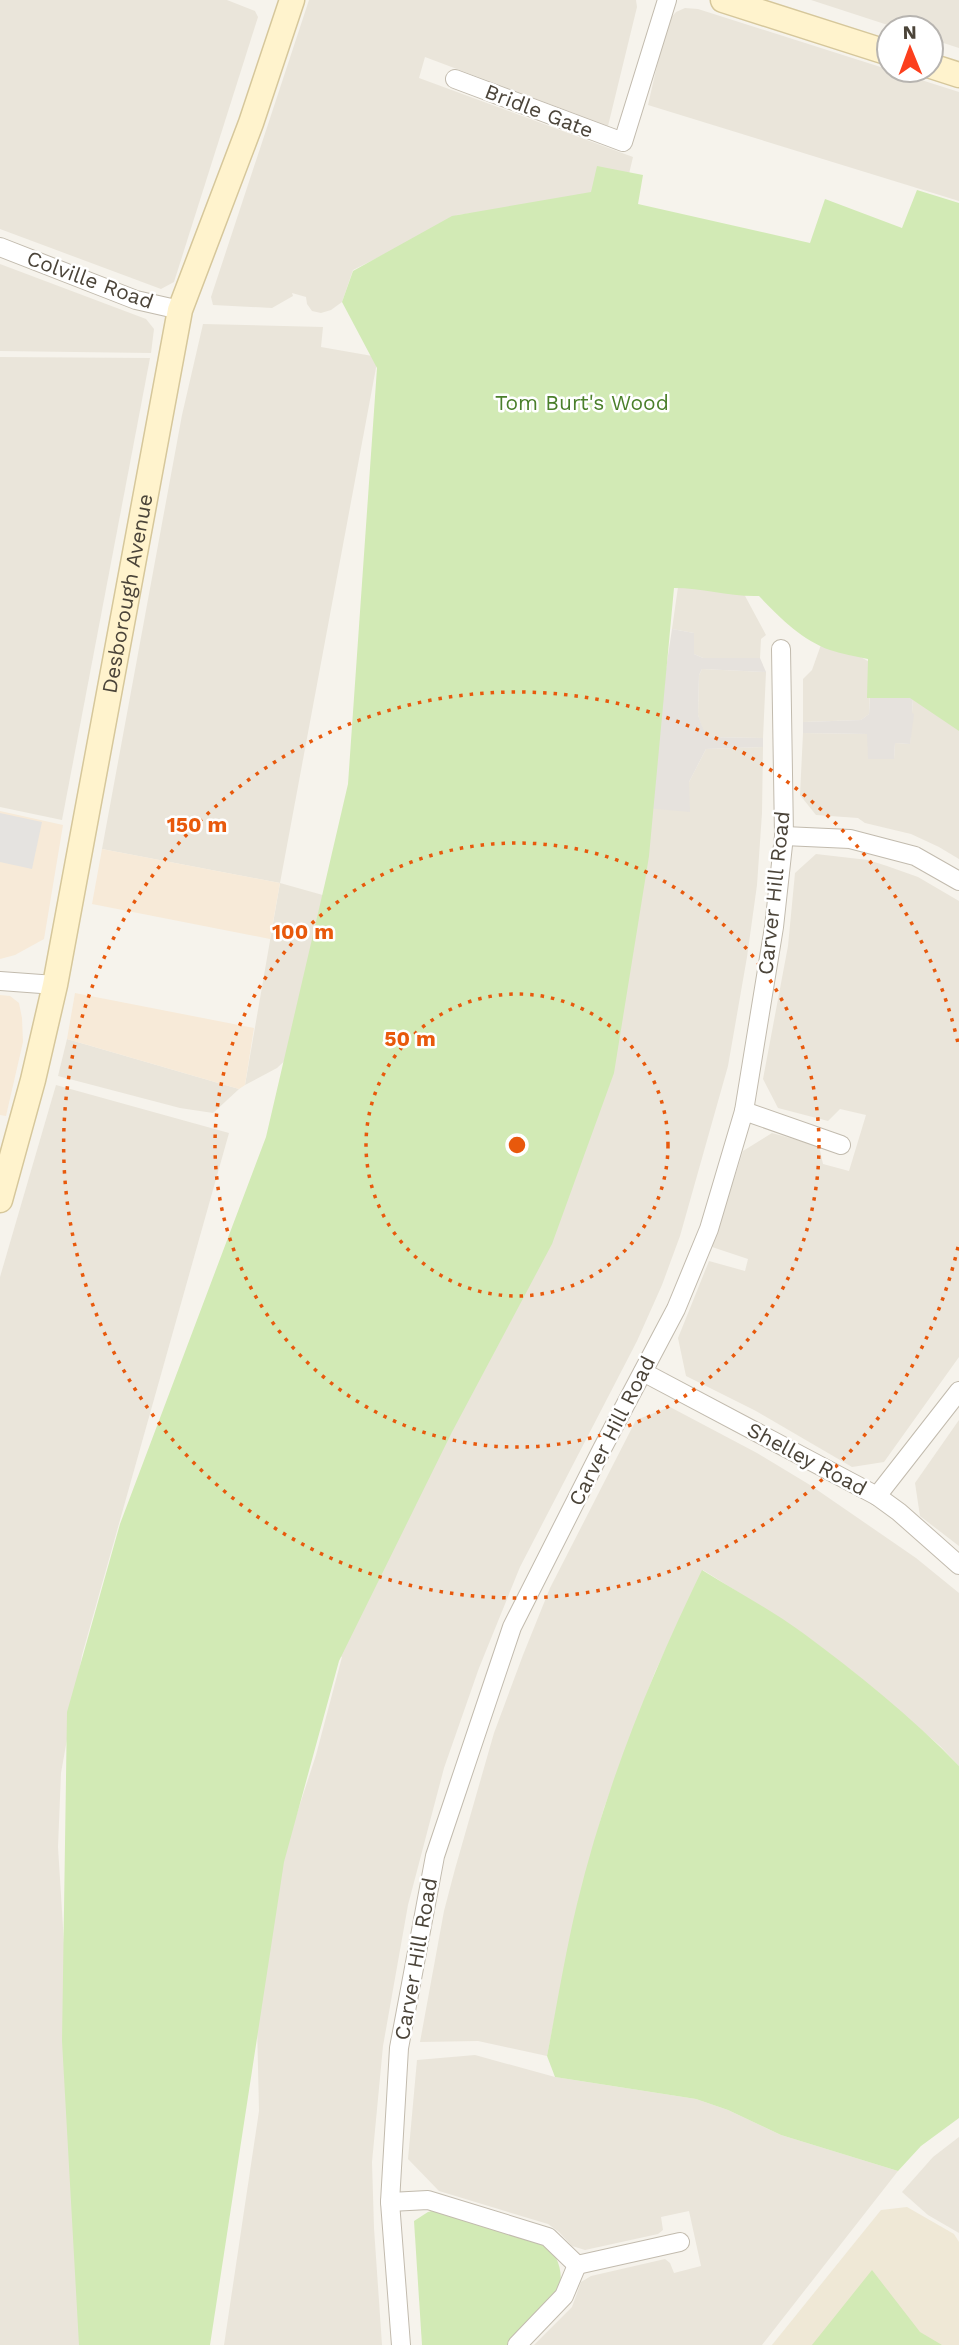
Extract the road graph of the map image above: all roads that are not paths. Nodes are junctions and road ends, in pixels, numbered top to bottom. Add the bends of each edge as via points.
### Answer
1 (667, 0) edge
2 (723, 0) edge
3 (289, 1) edge
4 (875, 49) edge
5 (455, 79) dead end
6 (0, 247) edge
7 (180, 310) junction
8 (781, 649) dead end
9 (784, 836) junction
10 (959, 881) edge
11 (0, 981) edge
12 (55, 985) junction
13 (744, 1111) junction
14 (841, 1145) dead end
15 (0, 1200) edge
16 (643, 1372) junction
17 (959, 1391) edge
18 (877, 1496) junction
19 (959, 1565) edge
20 (390, 2203) junction
21 (680, 2242) dead end
22 (577, 2265) junction
23 (401, 2345) edge
24 (517, 2345) edge

1 - 5 street, Bridle Gate via 623,142
2 - 4 street
3 - 7 street, Desborough Avenue via 251,123
6 - 7 street, Colville Road via 136,299
7 - 12 street, Desborough Avenue
8 - 9 street, Carver Hill Road
9 - 10 street via 850,839 915,856
9 - 13 street, Carver Hill Road
11 - 12 street
12 - 15 street, Desborough Avenue
13 - 14 street
13 - 16 street, Carver Hill Road via 709,1229 676,1309
16 - 18 street, Shelley Road
16 - 20 street, Carver Hill Road via 512,1628 435,1856 399,2048
17 - 18 street
18 - 19 street, Shelley Road
20 - 22 street via 428,2200 548,2237
20 - 23 street, Carver Hill Road
21 - 22 street
22 - 24 street via 564,2297

